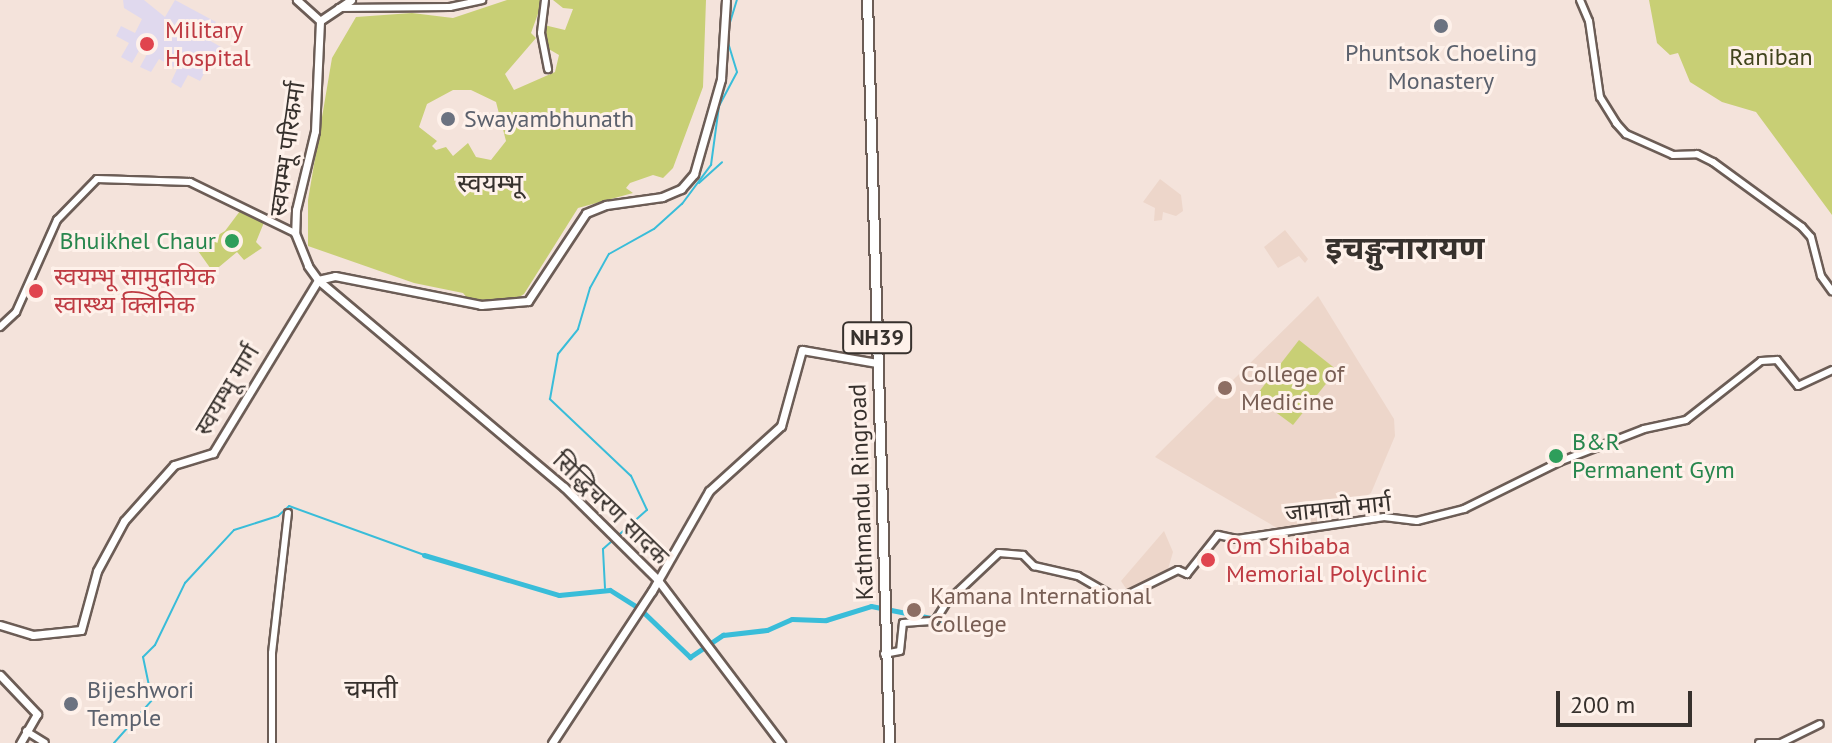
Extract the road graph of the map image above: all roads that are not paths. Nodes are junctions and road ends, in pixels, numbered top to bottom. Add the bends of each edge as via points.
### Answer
1 (297, 0) edge
2 (351, 0) edge
3 (482, 0) edge
4 (545, 0) edge
5 (726, 0) edge
6 (867, 0) edge
7 (1580, 0) edge
8 (337, 8) junction
9 (320, 21) junction
10 (548, 69) dead end
11 (295, 233) junction
12 (318, 280) junction
13 (1832, 291) edge
14 (0, 327) edge
15 (877, 363) junction
16 (1832, 370) edge
17 (288, 513) dead end
18 (657, 579) junction
19 (0, 625) edge
20 (884, 654) junction
21 (0, 675) edge
22 (1820, 724) dead end
23 (26, 731) junction
24 (20, 743) edge
25 (45, 743) edge
26 (272, 743) edge
27 (552, 743) edge
28 (781, 743) edge
29 (889, 743) edge
30 (1759, 743) edge
31 (1780, 743) edge

1 - 9 main road
2 - 8 main road
3 - 8 street via 450,7
4 - 10 street via 541,33
5 - 12 main road via 721,79 700,163 681,189 586,213 537,293 522,304 481,305 335,276
6 - 15 highway, Kathmandu Ringroad / NH39
7 - 13 street via 1589,21 1600,97 1626,134 1673,155 1697,154 1802,227
8 - 9 main road
9 - 11 main road, स्वयम्भू परिकर्मा via 315,131
11 - 12 main road, स्वयम्भू परिकर्मा
11 - 14 street via 190,182 97,179 54,225 16,312
12 - 18 main road, सिद्धिचरण सादक via 564,487
12 - 19 main road, स्वयम्भू मार्ग via 213,453 174,465 124,521 97,571 81,630 33,635
15 - 18 main road via 804,349 781,426 719,478
15 - 20 highway, Kathmandu Ringroad / NH39
16 - 20 street, जामाचो मार्ग via 1798,386 1777,360 1761,361 1686,420 1644,429 1559,462 1464,509 1417,521 1384,517 1237,539 1218,535 1187,574 1178,570 1116,598 1078,576 1034,566 1023,555 999,553 947,602 935,621 903,623 900,651
17 - 26 street via 272,653
18 - 27 main road
18 - 28 main road, सिद्धिचरण सादक
20 - 29 highway, Kathmandu Ringroad / NH39
21 - 23 main road via 37,714
22 - 31 street
23 - 24 main road
23 - 25 street
30 - 31 street

